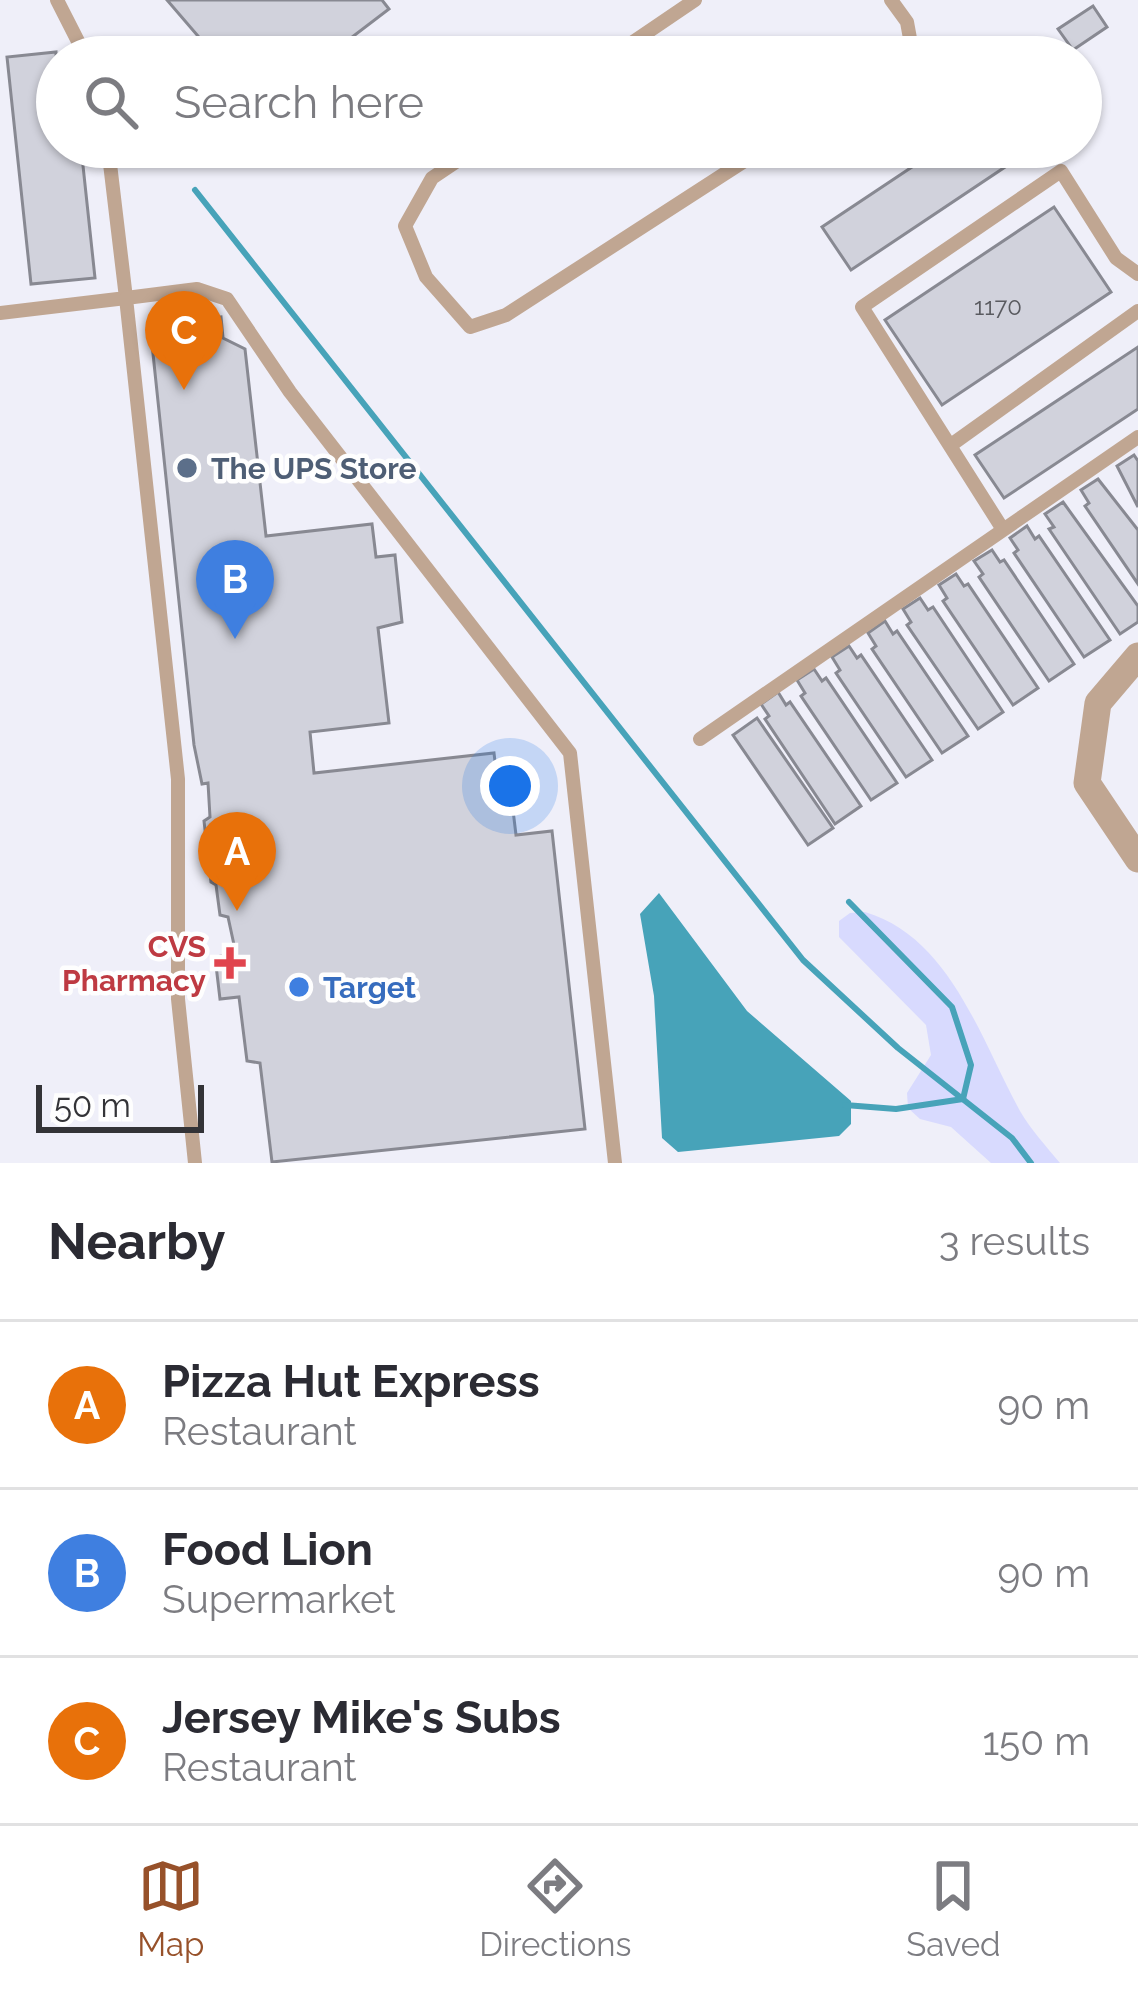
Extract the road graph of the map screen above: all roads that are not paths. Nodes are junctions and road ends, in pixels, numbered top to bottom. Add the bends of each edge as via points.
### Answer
1 (58, 0) edge
2 (695, 0) edge
3 (891, 0) edge
4 (76, 36) edge
5 (642, 36) edge
6 (910, 36) edge
7 (111, 168) edge
8 (447, 168) edge
9 (734, 168) edge
10 (1138, 274) edge
11 (126, 298) junction
12 (1138, 311) edge
13 (0, 313) edge
14 (1138, 436) edge
15 (950, 445) junction
16 (1002, 528) junction
17 (1138, 656) edge
18 (700, 739) dead end
19 (1138, 859) edge
20 (196, 1163) edge
21 (615, 1163) edge

1 - 4 lane
2 - 5 lane
3 - 6 lane
7 - 11 lane
8 - 9 lane via 432,178 405,226 426,278 470,327 506,315
10 - 15 lane via 1116,258 1061,171 867,302 862,308
11 - 13 lane
11 - 20 lane via 178,778 178,998
11 - 21 lane via 197,289 226,299 570,753
12 - 15 lane
14 - 16 lane
15 - 16 lane
16 - 18 lane
17 - 19 street via 1098,703 1087,783

